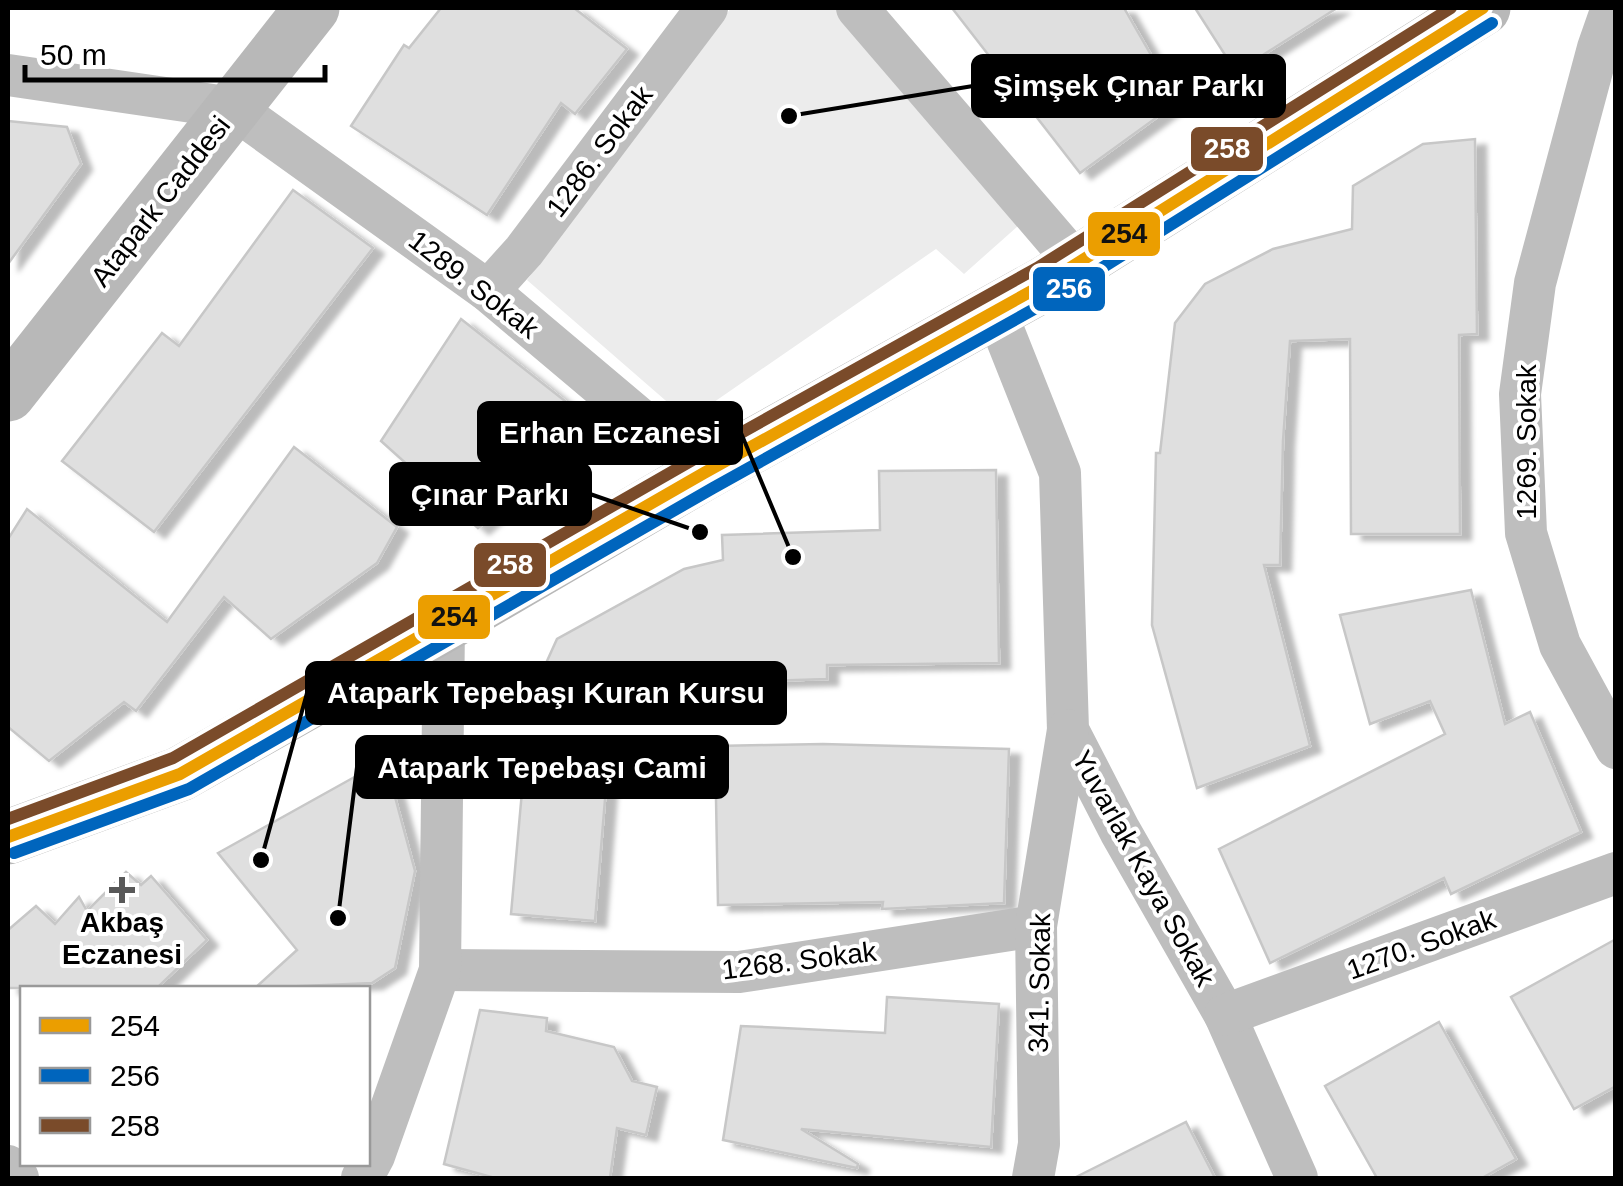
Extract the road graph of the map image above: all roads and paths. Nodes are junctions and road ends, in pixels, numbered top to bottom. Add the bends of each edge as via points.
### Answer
1 (312, 8) edge
2 (707, 8) edge
3 (858, 8) edge
4 (1483, 8) edge
5 (1612, 8) edge
6 (8, 75) edge
7 (234, 108) junction
8 (1076, 263) junction
9 (488, 292) junction
10 (996, 312) junction
11 (8, 394) edge
12 (704, 473) junction
13 (444, 625) junction
14 (1068, 730) junction
15 (1616, 748) edge
16 (8, 838) edge
17 (1616, 873) edge
18 (1036, 926) junction
19 (440, 970) junction
20 (1225, 1015) junction
21 (8, 1166) edge
22 (378, 1171) edge
23 (18, 1178) edge
24 (1034, 1178) edge
25 (1297, 1178) edge

1 - 7 street, Atapark Caddesi
2 - 9 street, 1286. Sokak
3 - 8 street
4 - 8 street
5 - 15 street, 1269. Sokak via 1534,282 1520,394 1526,534 1560,645
6 - 7 street
7 - 9 street, 1289. Sokak
7 - 11 street, Atapark Caddesi
8 - 10 street
9 - 12 street, 1289. Sokak
10 - 12 street
10 - 14 street, Yuvarlak Kaya Sokak via 1060,473
12 - 13 street
13 - 16 street via 180,774
13 - 19 street
14 - 18 street, 341. Sokak
14 - 20 street, Yuvarlak Kaya Sokak
17 - 20 street, 1270. Sokak
18 - 19 street, 1268. Sokak via 739,972
18 - 24 street, 341. Sokak
19 - 22 street
20 - 25 street, Yuvarlak Kaya Sokak
21 - 23 street

